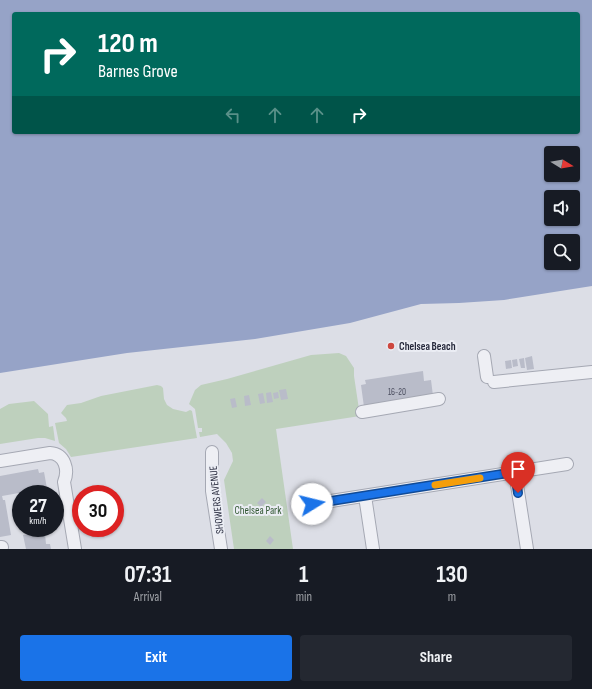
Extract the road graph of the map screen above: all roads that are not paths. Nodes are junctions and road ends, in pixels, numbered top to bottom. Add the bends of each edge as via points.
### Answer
1 (484, 356) dead end
2 (592, 372) edge
3 (439, 399) dead end
4 (362, 412) dead end
5 (212, 452) dead end
6 (0, 461) edge
7 (568, 464) dead end
8 (515, 472) junction
9 (364, 496) junction
10 (312, 504) dead end
11 (75, 549) edge
12 (221, 549) edge
13 (373, 549) edge
14 (527, 549) edge

1 - 2 street via 491,379
3 - 4 street
5 - 12 street, SHOWERS AVENUE via 212,491
6 - 11 street via 48,453 55,453 62,458
7 - 8 street
8 - 9 street
8 - 14 street
9 - 10 street
9 - 13 street

